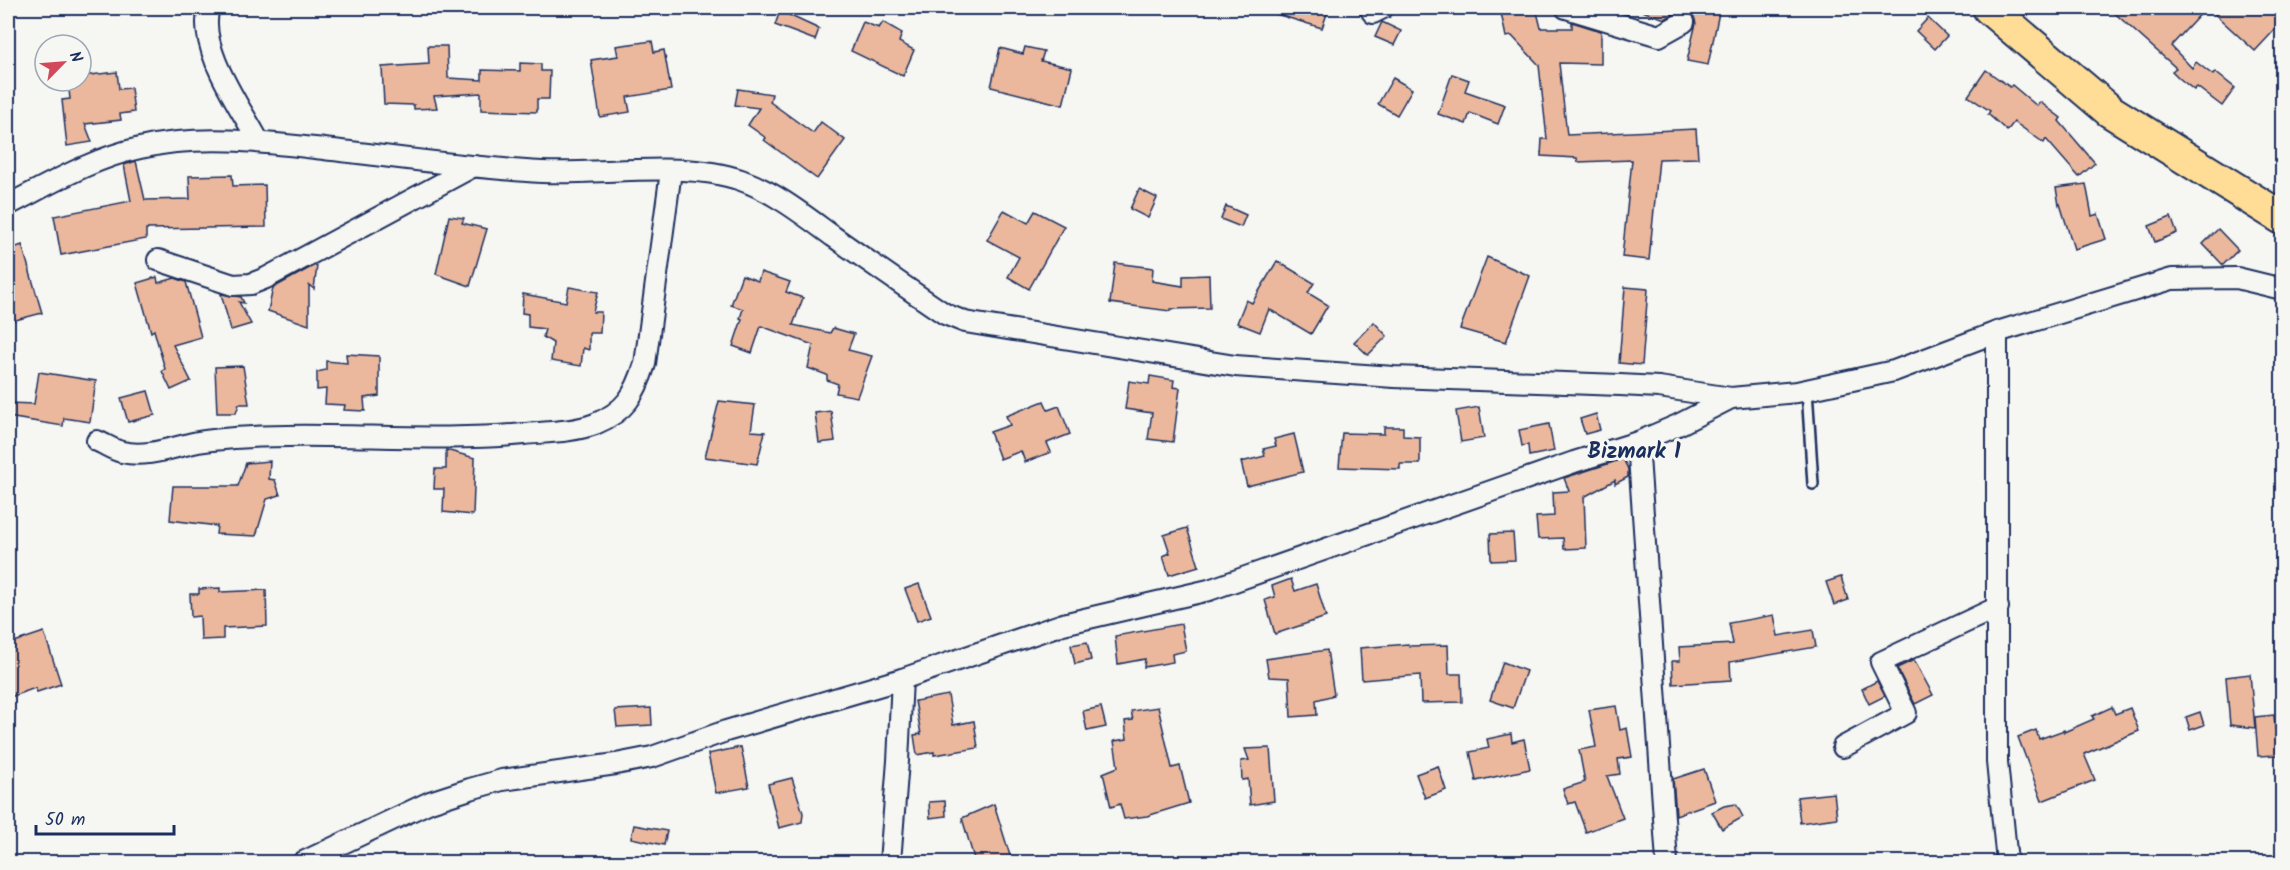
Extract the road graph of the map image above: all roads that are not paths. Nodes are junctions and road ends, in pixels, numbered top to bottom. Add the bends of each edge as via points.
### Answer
1 (209, 8) edge
2 (1370, 8) edge
3 (1383, 8) edge
4 (1566, 8) edge
5 (1989, 8) edge
6 (1684, 22) dead end
7 (259, 142) junction
8 (474, 166) junction
9 (670, 171) junction
10 (8, 205) edge
11 (2283, 218) edge
12 (158, 260) dead end
13 (2283, 289) edge
14 (1997, 332) junction
15 (1807, 390) junction
16 (1731, 398) junction
17 (97, 441) dead end
18 (1638, 442) junction
19 (1813, 484) dead end
20 (1998, 607) junction
21 (902, 679) junction
22 (1843, 747) dead end
23 (303, 862) edge
24 (890, 862) edge
25 (1667, 862) edge
26 (2007, 862) edge

1 - 7 street via 206,33 212,55
2 - 3 street via 1373,13
4 - 6 street via 1659,36
5 - 11 highway via 2110,111
7 - 8 street
7 - 10 street via 201,141 140,148 71,173
8 - 9 street via 546,172
8 - 12 street via 251,284 233,285
9 - 16 street via 713,173 765,191 945,314 966,322 1235,366 1394,377 1659,387
9 - 17 street via 645,364 639,384 614,415 593,425 507,436 430,439 266,436 200,442 136,454 120,452
13 - 14 street via 2236,278 2172,279
14 - 15 street via 1894,371
14 - 20 street
15 - 16 street
15 - 19 lane
16 - 18 street
18 - 21 street via 1209,591 1063,624
18 - 25 street
20 - 22 street via 1881,662 1906,713
20 - 26 street via 1997,762
21 - 23 street via 652,757 502,780 470,789 430,802
21 - 24 street

